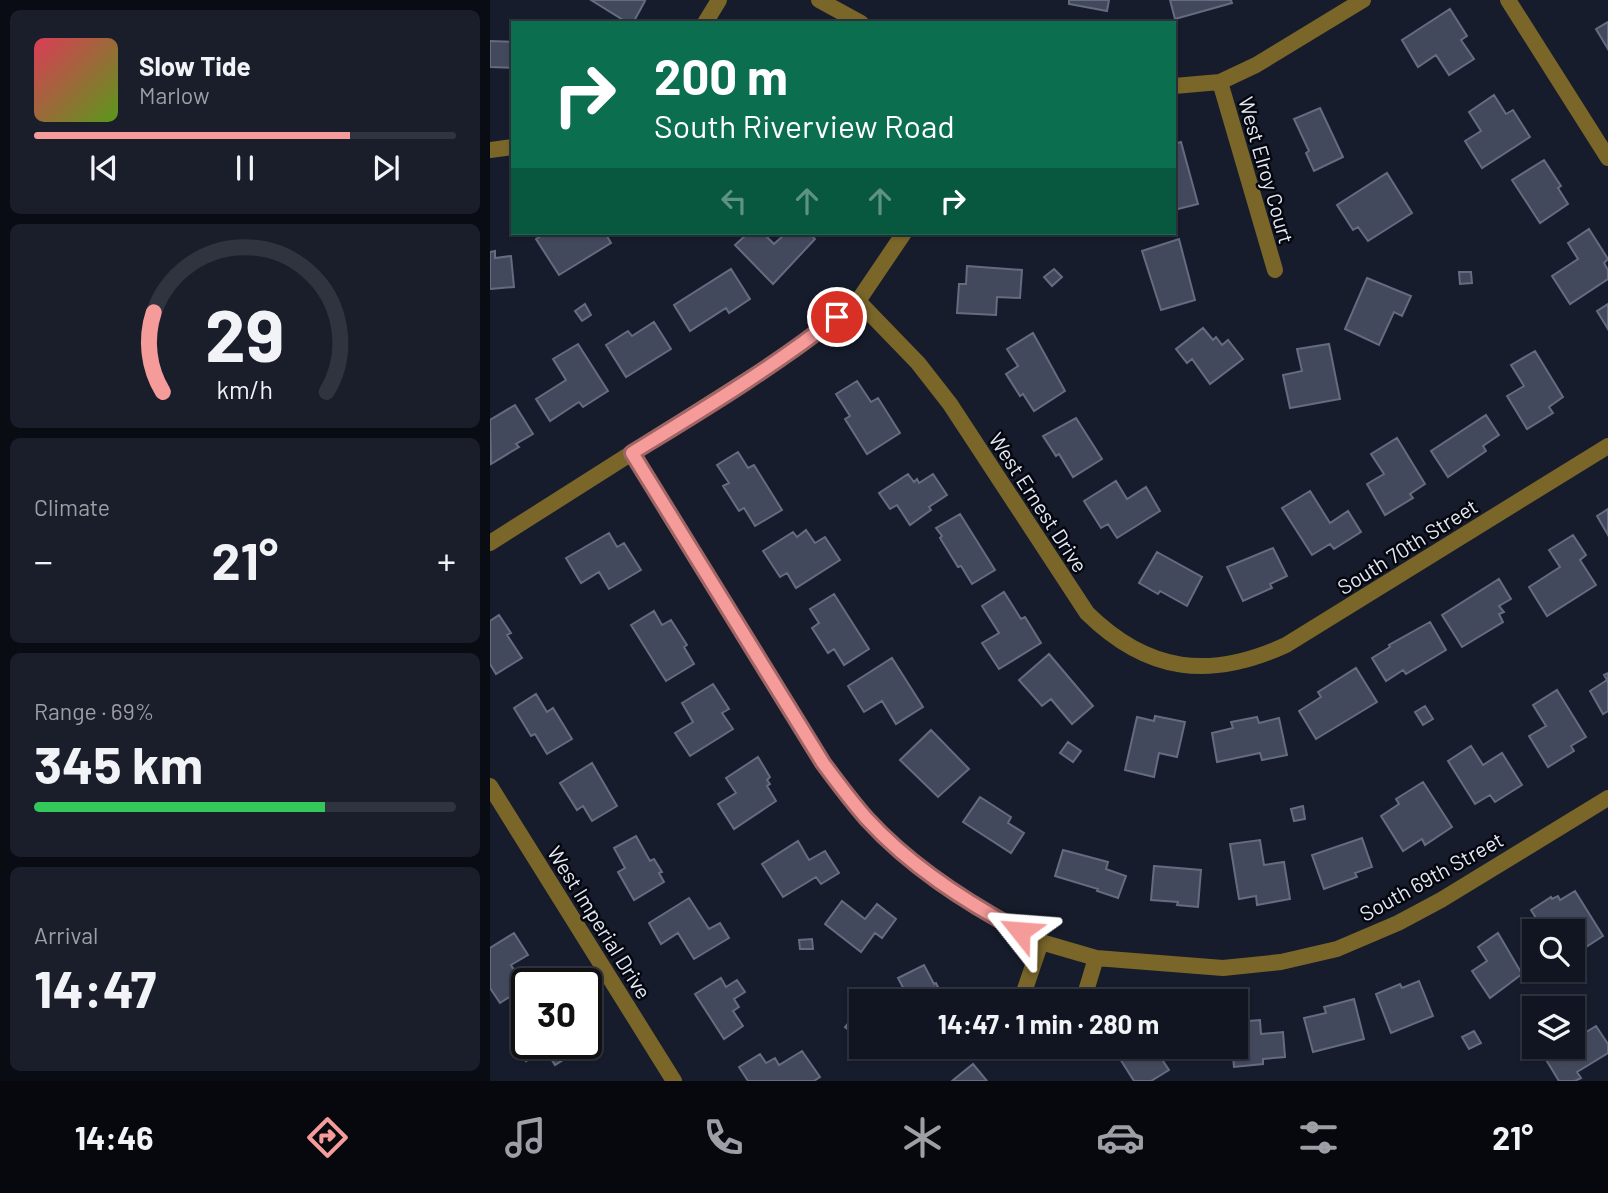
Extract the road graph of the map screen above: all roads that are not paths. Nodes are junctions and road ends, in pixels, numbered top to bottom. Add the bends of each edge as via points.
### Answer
1 (719, 0) edge
2 (819, 0) edge
3 (1363, 0) edge
4 (1508, 0) edge
5 (706, 21) edge
6 (857, 21) edge
7 (1220, 82) junction
8 (1176, 86) edge
9 (511, 147) edge
10 (490, 150) edge
11 (1608, 158) edge
12 (903, 235) edge
13 (1275, 270) dead end
14 (858, 301) junction
15 (1608, 446) edge
16 (632, 453) junction
17 (490, 543) edge
18 (1221, 666) joint
19 (490, 786) edge
20 (1608, 798) edge
21 (1041, 942) junction
22 (1097, 958) junction
23 (1025, 989) edge
24 (1087, 989) edge
25 (674, 1081) edge

1 - 5 street
2 - 6 street
3 - 7 street
4 - 11 street
7 - 8 street
7 - 13 street, West Elroy Court
9 - 10 street
12 - 14 street
14 - 16 street via 794,350
14 - 18 street, West Ernest Drive via 950,404 1087,613 1114,637 1154,658 1203,668
15 - 18 street, South 70th Street via 1286,645
16 - 17 street
16 - 21 street, South 69th Street via 823,763 854,803 905,856 935,879
19 - 25 street, West Imperial Drive
20 - 22 street, South 69th Street via 1441,900 1337,949 1281,962 1223,968
21 - 22 street, South 69th Street
21 - 23 street
22 - 24 street

